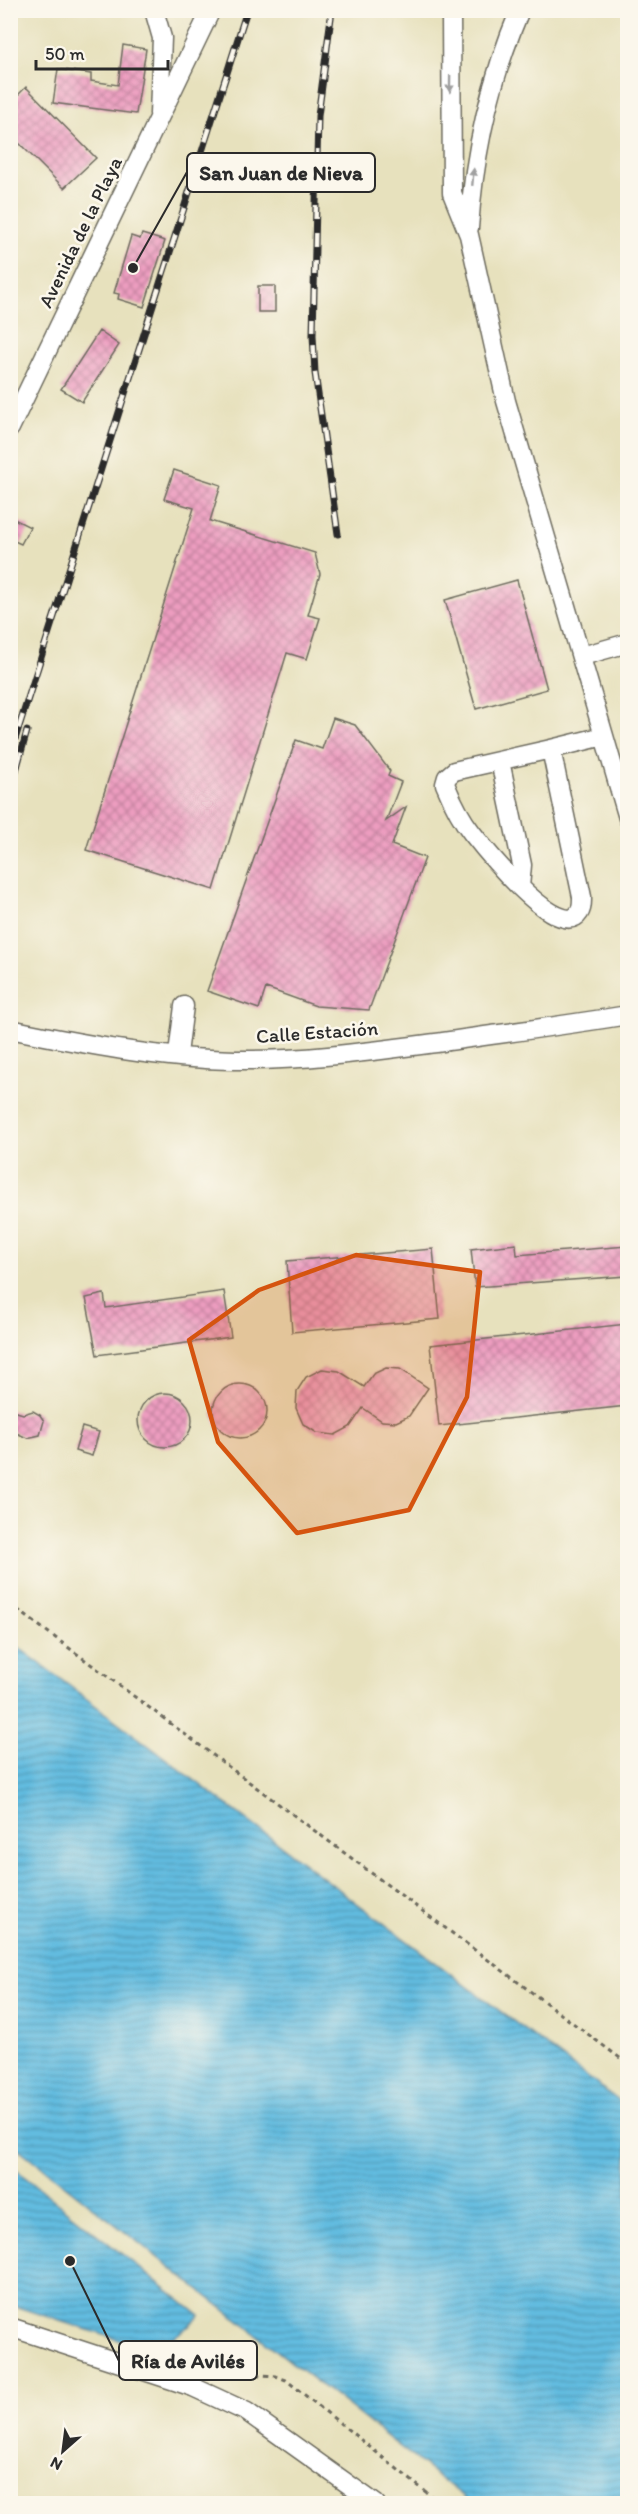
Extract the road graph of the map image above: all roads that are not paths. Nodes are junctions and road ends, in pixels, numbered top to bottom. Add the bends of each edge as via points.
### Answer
1 (154, 10) edge
2 (211, 10) edge
3 (520, 10) edge
4 (451, 18) edge
5 (159, 121) junction
6 (469, 235) junction
7 (10, 428) edge
8 (627, 643) edge
9 (582, 656) junction
10 (603, 736) junction
11 (551, 749) junction
12 (500, 761) junction
13 (621, 770) edge
14 (627, 818) edge
15 (520, 887) junction
16 (184, 1006) dead end
17 (627, 1015) edge
18 (10, 1029) edge
19 (178, 1054) junction
20 (10, 2326) edge
21 (376, 2504) edge

1 - 5 street, Avenida de la Playa via 162,38
2 - 5 street, Avenida de la Playa
6 -> 3 street via 473,170 484,117
4 -> 6 street via 452,193
5 - 7 street, Avenida de la Playa
6 - 9 street via 506,401
8 - 9 street
9 - 10 street
10 - 11 street
10 - 13 street
11 - 12 street
11 - 15 street via 582,906 578,915 560,919
12 - 15 street via 522,865
12 - 15 street via 453,771 445,784 471,832
13 - 14 street
16 - 19 street
17 - 19 street, Calle Estación via 318,1056 241,1060
18 - 19 street, Calle Estación
20 - 21 street via 193,2387 247,2412

